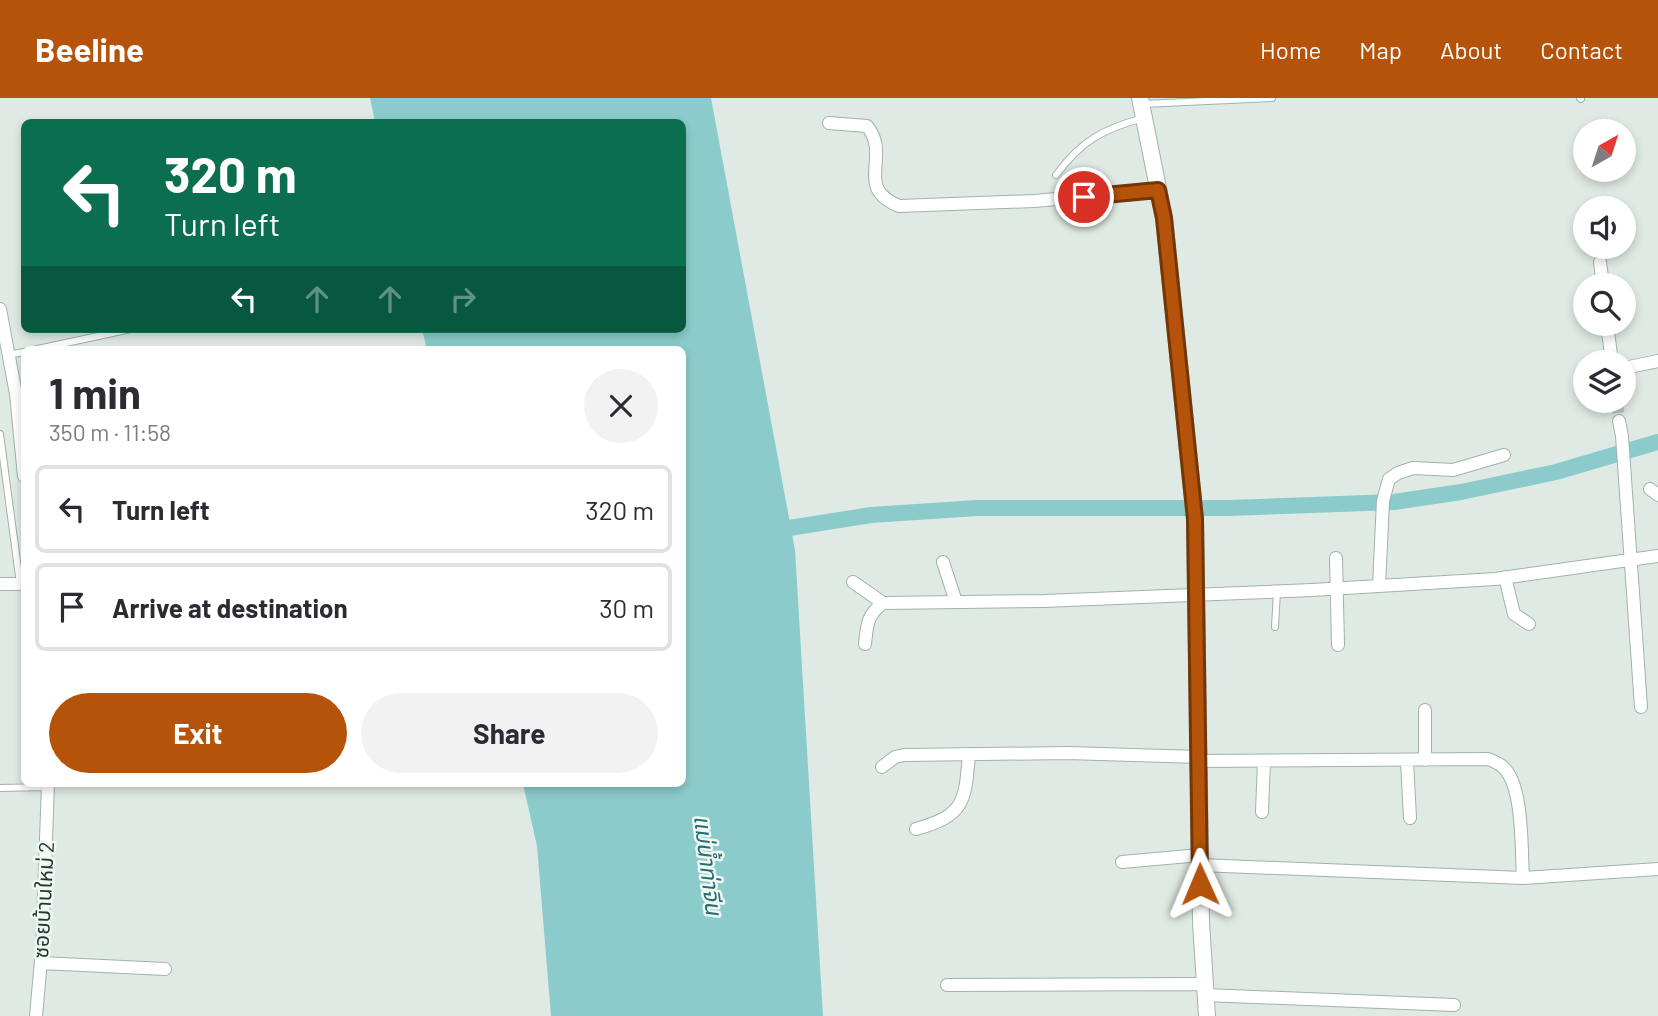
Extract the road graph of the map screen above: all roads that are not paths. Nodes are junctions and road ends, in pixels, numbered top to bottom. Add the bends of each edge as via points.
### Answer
1 (1272, 98) edge
2 (1141, 106) edge
3 (829, 123) dead end
4 (1056, 175) dead end
5 (1158, 190) junction
6 (1600, 262) dead end
7 (1601, 273) edge
8 (0, 309) edge
9 (112, 333) edge
10 (52, 346) edge
11 (21, 353) edge
12 (8, 355) junction
13 (1658, 361) edge
14 (1636, 366) edge
15 (1619, 421) tunnel mouth
16 (0, 434) edge
17 (21, 445) edge
18 (1504, 455) dead end
19 (1658, 556) edge
20 (1336, 558) dead end
21 (1631, 561) junction
22 (943, 562) dead end
23 (21, 577) edge
24 (1505, 577) junction
25 (853, 582) dead end
26 (0, 584) edge
27 (21, 584) edge
28 (1380, 586) junction
29 (1336, 589) junction
30 (1277, 592) junction
31 (1195, 595) junction
32 (956, 602) junction
33 (883, 603) junction
34 (1529, 624) dead end
35 (1275, 628) dead end
36 (865, 644) dead end
37 (1338, 645) dead end
38 (1641, 707) dead end
39 (1425, 710) dead end
40 (969, 754) junction
41 (1199, 759) junction
42 (1425, 760) junction
43 (1264, 761) junction
44 (1407, 761) junction
45 (882, 767) dead end
46 (21, 787) edge
47 (48, 787) edge
48 (0, 788) edge
49 (1262, 813) dead end
50 (1410, 818) dead end
51 (916, 829) dead end
52 (1200, 860) junction
53 (1122, 863) dead end
54 (1658, 869) edge
55 (1523, 878) junction
56 (41, 963) junction
57 (165, 969) dead end
58 (947, 985) dead end
59 (1205, 990) junction
60 (1454, 1005) dead end
61 (36, 1016) edge
62 (1207, 1016) edge

1 - 2 lane
2 - 4 lane via 1073,153
2 - 5 street
3 - 5 street via 867,126 875,136 878,194 899,206
5 - 31 street via 1192,485
6 - 7 street
8 - 12 street
9 - 10 lane
11 - 12 lane
12 - 17 street
13 - 14 street
15 - 21 street
16 - 23 lane
18 - 28 street via 1464,469 1413,468 1389,480 1384,495
19 - 21 street
20 - 29 street
21 - 24 street
21 - 38 street
22 - 32 street
24 - 28 street
24 - 34 street via 1514,614
25 - 33 street
26 - 27 street
28 - 29 street
29 - 30 street
29 - 37 street
30 - 31 street
30 - 35 lane
31 - 32 street
31 - 41 street
32 - 33 street
33 - 36 street via 868,619
39 - 42 street
40 - 41 street
40 - 45 street via 904,755
40 - 51 street via 962,801 944,819
41 - 43 street
41 - 52 street
42 - 44 street
42 - 55 street via 1488,759 1502,766 1518,802
43 - 44 street
43 - 49 street
44 - 50 street
46 - 48 lane
47 - 56 street, ซอยบ้านใหม่ 2
52 - 53 street
52 - 55 street
52 - 59 street
54 - 55 street
56 - 57 street
56 - 61 street, ซอยบ้านใหม่ 2
58 - 59 street
59 - 60 street
59 - 62 street

